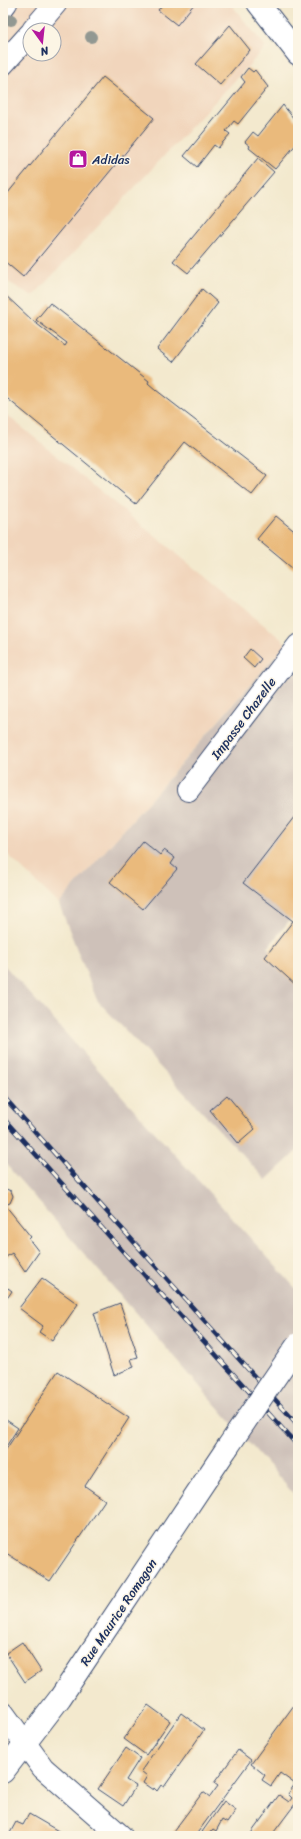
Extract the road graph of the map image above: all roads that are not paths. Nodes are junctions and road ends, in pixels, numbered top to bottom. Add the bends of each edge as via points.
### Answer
1 (6, 3) edge
2 (56, 3) edge
3 (258, 3) edge
4 (3, 7) edge
5 (40, 22) edge
6 (22, 43) edge
7 (298, 54) edge
8 (3, 64) edge
9 (298, 646) edge
10 (188, 790) dead end
11 (298, 1344) edge
12 (3, 1713) edge
13 (24, 1744) junction
14 (3, 1772) edge
15 (121, 1836) edge

1 - 4 street
2 - 5 street
3 - 7 street
6 - 8 street
9 - 10 street, Impasse Chazelle
11 - 13 street, Rue Maurice Romagon, bridge via 60,1698
12 - 13 street
13 - 14 street, Rue Maurice Romagon
13 - 15 street via 43,1768

